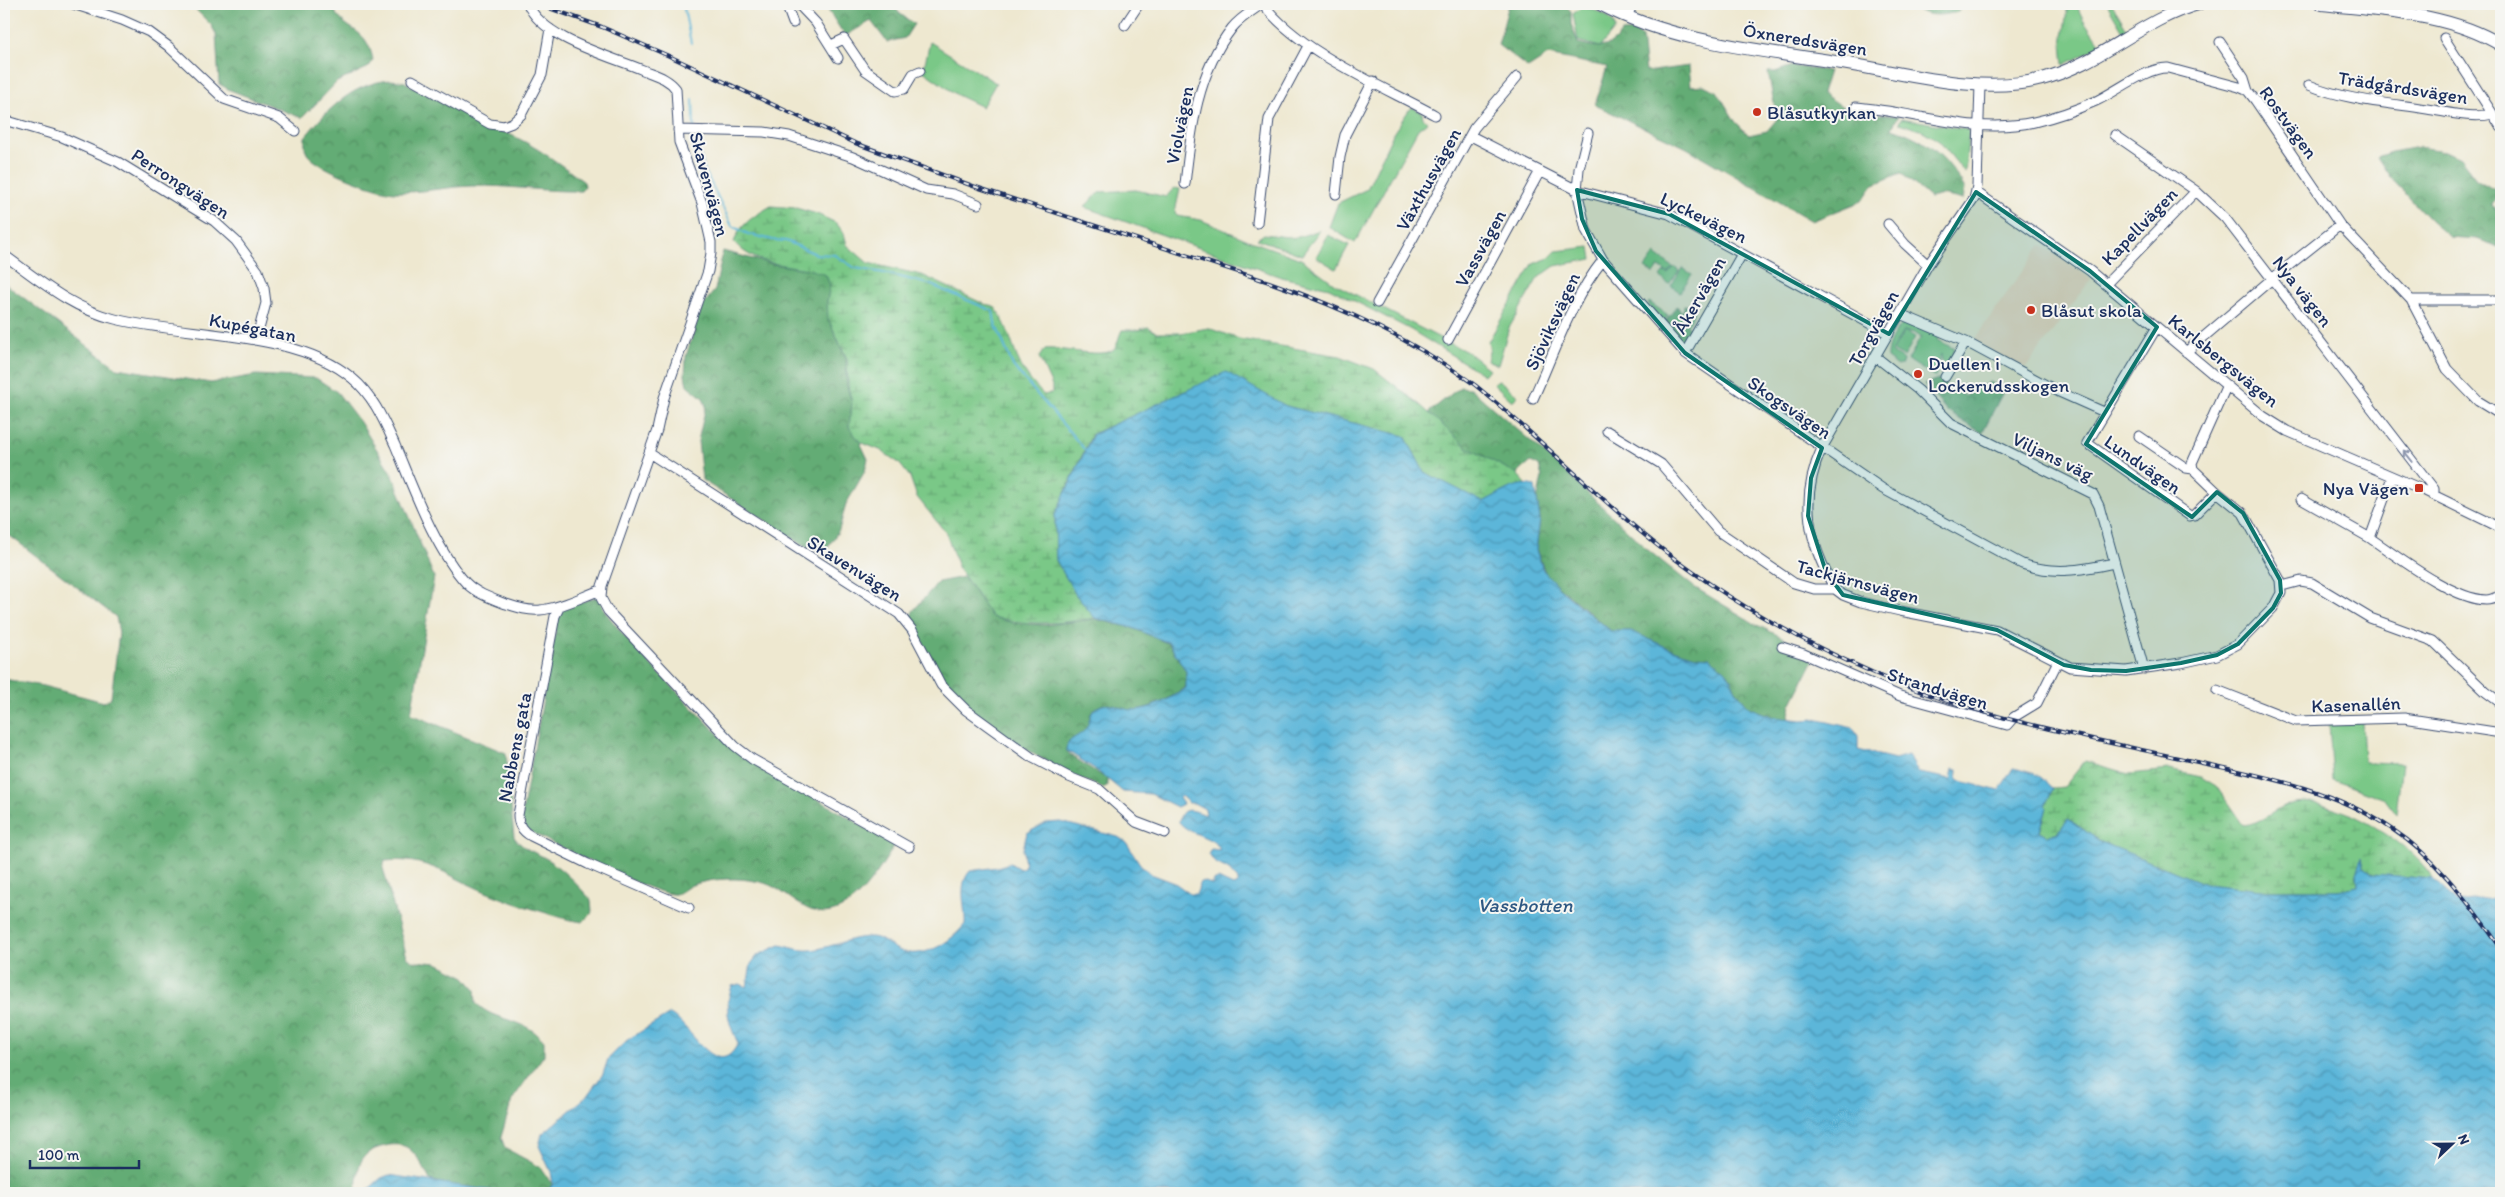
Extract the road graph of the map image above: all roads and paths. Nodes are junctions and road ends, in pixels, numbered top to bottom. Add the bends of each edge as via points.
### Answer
1 (73, 4) edge
2 (528, 4) edge
3 (786, 4) edge
4 (798, 4) edge
5 (1139, 4) edge
6 (1263, 4) edge
7 (1600, 4) edge
8 (1633, 4) edge
9 (2198, 4) edge
10 (2322, 4) edge
11 (2180, 7) edge
12 (2392, 8) edge
13 (1627, 16) junction
14 (793, 23) dead end
15 (1126, 25) dead end
16 (550, 29) junction
17 (2444, 38) dead end
18 (2220, 42) dead end
19 (831, 45) junction
20 (2501, 45) edge
21 (1308, 46) junction
22 (838, 58) dead end
23 (920, 72) dead end
24 (1517, 77) dead end
25 (412, 80) dead end
26 (1373, 82) junction
27 (1980, 84) junction
28 (2309, 85) dead end
29 (2248, 91) junction
30 (1856, 107) dead end
31 (2492, 114) junction
32 (1435, 115) dead end
33 (4, 120) edge
34 (1979, 126) junction
35 (2501, 127) edge
36 (682, 129) junction
37 (295, 131) dead end
38 (1588, 133) dead end
39 (2115, 135) dead end
40 (1471, 136) junction
41 (1540, 171) junction
42 (1185, 184) dead end
43 (1577, 190) junction
44 (2196, 191) junction
45 (1976, 192) junction
46 (1336, 194) dead end
47 (978, 204) dead end
48 (1257, 223) dead end
49 (1888, 224) dead end
50 (2340, 225) junction
51 (1742, 254) junction
52 (4, 255) edge
53 (1603, 260) junction
54 (1928, 265) junction
55 (2273, 278) junction
56 (2106, 284) junction
57 (2410, 300) junction
58 (2501, 300) edge
59 (1378, 303) dead end
60 (1900, 314) junction
61 (2156, 327) junction
62 (1889, 334) junction
63 (256, 340) junction
64 (1448, 340) dead end
65 (1966, 342) junction
66 (2186, 352) junction
67 (1685, 353) junction
68 (1876, 357) junction
69 (1945, 377) dead end
70 (2226, 387) junction
71 (1533, 399) dead end
72 (2104, 412) junction
73 (2501, 415) edge
74 (1607, 430) dead end
75 (2139, 436) dead end
76 (1822, 448) junction
77 (648, 453) junction
78 (2193, 469) junction
79 (2392, 477) junction
80 (2217, 492) junction
81 (2434, 495) junction
82 (2301, 499) dead end
83 (2501, 528) edge
84 (2370, 538) junction
85 (2114, 563) junction
86 (2282, 586) junction
87 (1835, 589) junction
88 (601, 590) junction
89 (2501, 595) edge
90 (560, 606) junction
91 (1782, 647) dead end
92 (2058, 661) junction
93 (2144, 669) junction
94 (2217, 690) dead end
95 (2501, 703) edge
96 (2501, 733) edge
97 (1165, 833) dead end
98 (909, 847) dead end
99 (689, 908) dead end

1 - 37 street via 149,32 224,98 279,118
2 - 16 street, Skavenvägen via 535,17
3 - 14 street
4 - 19 street via 816,22
5 - 15 street
6 - 21 street
6 - 42 street, Violvägen via 1232,28 1204,82 1193,120
7 - 13 street, Öxneredsvägen
8 - 13 street
9 - 11 street, Öxneredsvägen
10 - 12 street
11 - 27 street, Öxneredsvägen via 2083,63 2057,74 2022,83
12 - 20 street via 2460,26
13 - 27 street, Öxneredsvägen via 1716,44
16 - 25 street via 542,75 521,115 504,126 490,124
16 - 36 street, Skavenvägen via 672,83 678,95
17 - 31 street
18 - 29 street via 2244,78
19 - 22 street
19 - 23 street via 844,39 865,70 895,91 904,89 913,74
21 - 26 street
21 - 48 street via 1269,119
24 - 40 street, Växthusvägen via 1484,114
26 - 32 street
26 - 46 street via 1345,135
27 - 34 street, Torgvägen
28 - 31 street, Trädgårdsvägen via 2340,95 2476,116
29 - 34 street, Rostvägen via 2162,68 2063,114 2016,125
29 - 50 street, Rostvägen
30 - 34 street, Rostvägen
31 - 35 street
33 - 63 street, Perrongvägen via 62,137 118,162 214,221 258,270 266,302
34 - 45 street, Torgvägen
36 - 47 street via 789,136 853,158 926,190 953,194
36 - 77 street, Skavenvägen via 683,153 706,217 711,253 708,272
38 - 43 street, Skogsvägen
39 - 44 street, Nya vägen
40 - 41 street, Lyckevägen
40 - 59 street, Växthusvägen
41 - 43 street, Lyckevägen
41 - 64 street, Vassvägen
43 - 51 street, Lyckevägen via 1663,212
43 - 53 street, Skogsvägen via 1586,230
44 - 55 street, Nya vägen via 2225,218
44 - 56 street, Kapellvägen
45 - 54 street, Torgvägen via 1972,204
45 - 56 street, Karlsbergsvägen
49 - 54 street
50 - 55 street
50 - 57 street, Rostvägen
51 - 62 street, Lyckevägen
51 - 67 street, Åkervägen
52 - 63 street, Kupégatan via 82,309 152,327
53 - 67 street, Skogsvägen
53 - 71 street, Sjöviksvägen via 1580,296
54 - 60 street, Torgvägen
55 - 66 street
81 -> 55 street, Nya vägen via 2434,489
56 - 61 street, Karlsbergsvägen
57 - 58 street
57 - 73 street, Rostvägen via 2447,369 2478,401
60 - 62 street, Torgvägen
60 - 65 street
61 - 66 street, Karlsbergsvägen
61 - 72 street, Lundvägen
62 - 68 street, Torgvägen
63 - 90 street, Kupégatan via 314,356 339,368 366,393 379,411 450,562 468,584 486,597 525,610
65 - 69 street
65 - 72 street via 2054,390
66 - 70 street, Karlsbergsvägen
67 - 76 street, Skogsvägen
68 - 76 street, Torgvägen
68 - 85 street, Viljans väg via 1918,390 1951,423 2090,491 2099,506
70 - 78 street via 2192,463
70 - 79 street, Karlsbergsvägen via 2288,430
72 - 80 street, Lundvägen via 2087,441 2088,446 2190,516
74 - 87 street, Tackjärnsvägen via 1661,464 1711,524 1737,546 1794,583 1814,589
75 - 78 street via 2186,468
76 - 85 street, Skogsvägen via 1902,501 2022,564 2061,572
76 - 87 street, Torgvägen via 1809,484 1808,516 1815,543
77 - 88 street, Skavenvägen
77 - 97 street, Skavenvägen via 899,614 912,630 941,685 966,710 1031,757 1100,789 1136,822
78 - 80 street
79 - 81 street, Karlsbergsvägen
79 - 84 street
80 - 86 street via 2248,519
81 - 83 street, Karlsbergsvägen
82 - 84 street
84 - 89 street via 2411,567 2455,590 2485,600
85 - 93 street, Viljans väg
86 - 93 street, Tackjärnsvägen via 2274,608 2232,648 2210,657
86 - 95 street via 2301,581 2312,583 2370,618 2433,641
87 - 92 street, Tackjärnsvägen via 1842,595 1880,606 1997,630
88 - 90 street, Kupégatan
88 - 98 street via 603,602 614,617 735,746 752,759
90 - 99 street, Nabbens gata via 555,616 520,806 520,826 523,832 588,864
91 - 92 street, Strandvägen via 1900,696 2006,725 2037,703
92 - 93 street, Tackjärnsvägen via 2070,667 2091,670
94 - 96 street, Kasenallén via 2296,721 2404,718

